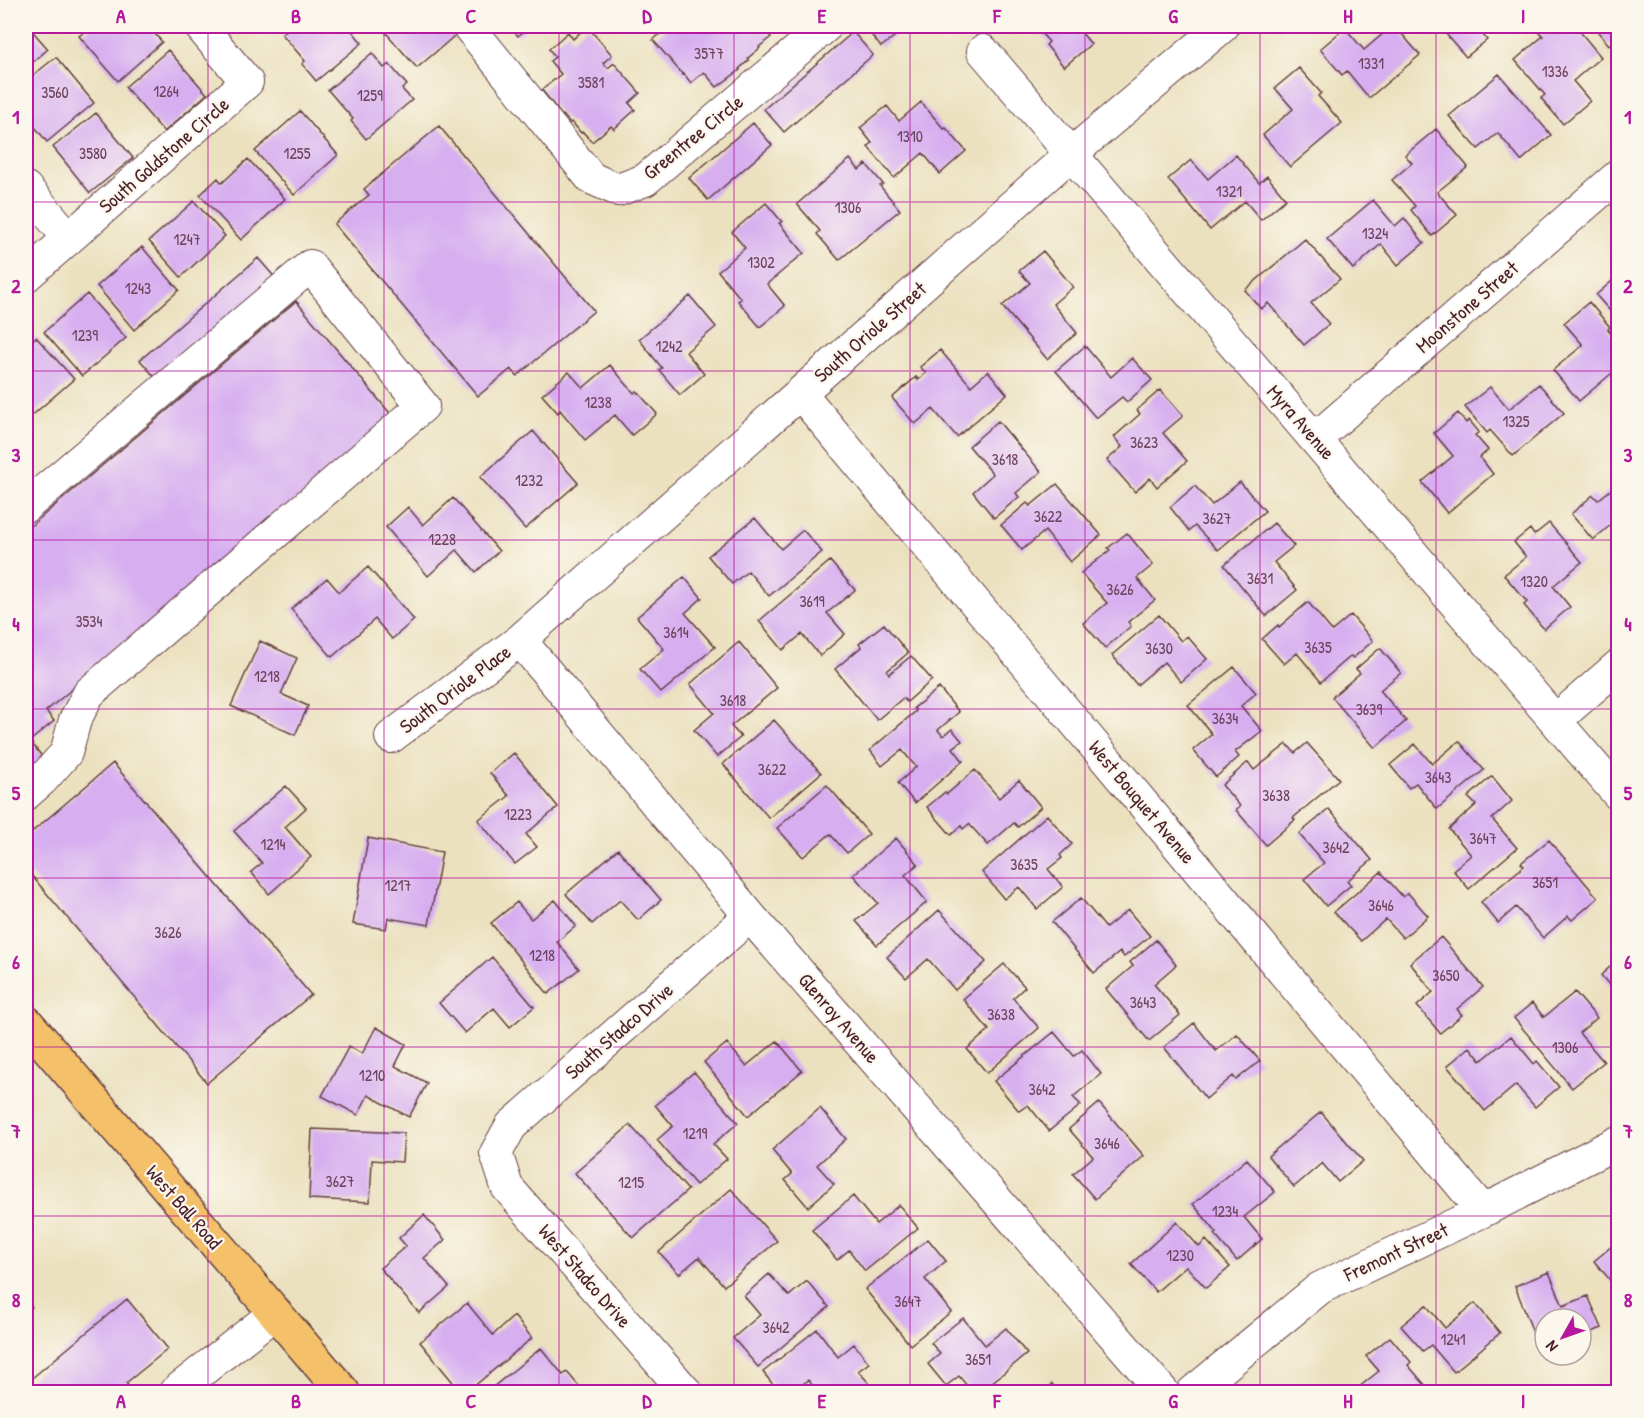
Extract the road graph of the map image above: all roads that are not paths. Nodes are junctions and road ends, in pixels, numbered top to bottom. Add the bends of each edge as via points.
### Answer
1 (200, 26) edge
2 (468, 26) edge
3 (826, 26) edge
4 (1223, 26) edge
5 (983, 51) dead end
6 (1071, 154) junction
7 (1618, 176) edge
8 (26, 188) edge
9 (69, 238) junction
10 (26, 276) edge
11 (801, 394) junction
12 (1315, 439) junction
13 (26, 506) edge
14 (520, 640) junction
15 (1618, 666) edge
16 (1556, 720) junction
17 (391, 737) dead end
18 (26, 794) edge
19 (1618, 794) edge
20 (750, 916) junction
21 (26, 1022) edge
22 (1618, 1142) edge
23 (496, 1153) joint
24 (1483, 1211) junction
25 (275, 1314) junction
26 (175, 1392) edge
27 (343, 1392) edge
28 (686, 1392) edge
29 (1163, 1392) edge
30 (1193, 1392) edge

1 - 9 street, South Goldstone Circle via 247,82
2 - 3 street, Greentree Circle via 591,178 618,190 645,180
4 - 6 street, South Oriole Street
5 - 6 street, Myra Avenue
6 - 11 street, South Oriole Street
6 - 12 street, Myra Avenue
7 - 12 street, Moonstone Street
8 - 9 street
9 - 10 street, South Goldstone Circle
11 - 14 street, South Oriole Street
11 - 24 street, West Bouquet Avenue
12 - 16 street, Myra Avenue
13 - 18 street via 310,266 423,406 88,693 66,753
14 - 17 street, South Oriole Place
14 - 20 street, Glenroy Avenue
15 - 16 street
16 - 19 street, Myra Avenue
20 - 23 street, South Stadco Drive via 511,1126
20 - 29 street, Glenroy Avenue
21 - 25 main road, West Ball Road
22 - 24 street, Fremont Street
23 - 28 street, West Stadco Drive via 507,1187
24 - 30 street, Fremont Street via 1320,1288
25 - 26 street
25 - 27 main road, West Ball Road

